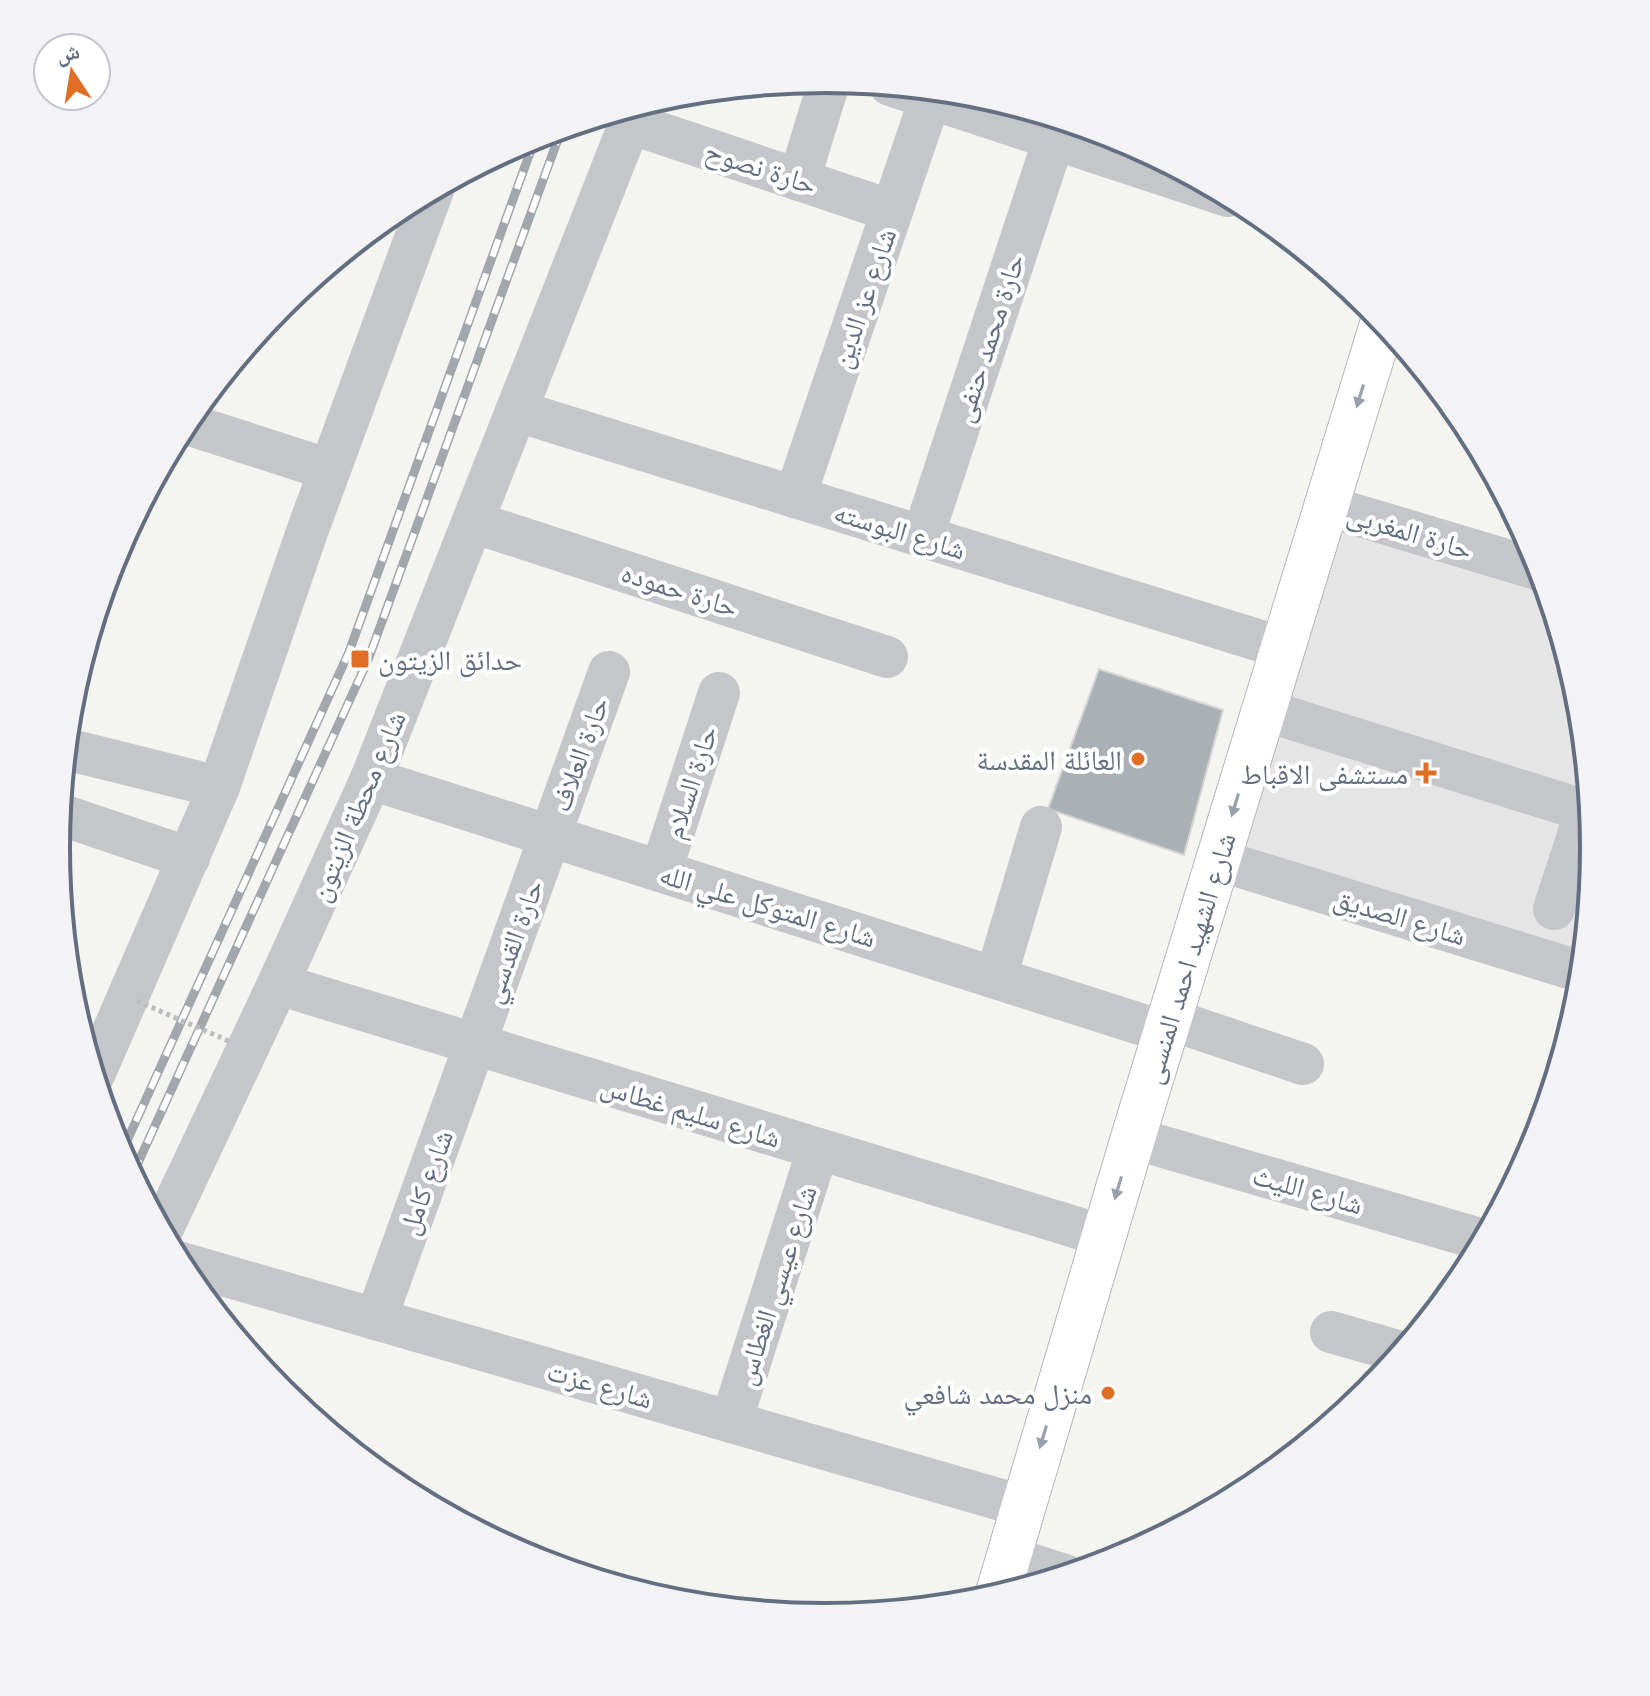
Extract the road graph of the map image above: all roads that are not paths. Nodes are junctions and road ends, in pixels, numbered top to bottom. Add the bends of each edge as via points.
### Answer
1 (826, 93) edge
2 (930, 100) edge
3 (938, 102) edge
4 (640, 117) edge
5 (631, 119) edge
6 (1054, 139) junction
7 (1127, 156) edge
8 (799, 180) junction
9 (427, 207) edge
10 (892, 211) junction
11 (1379, 335) edge
12 (517, 411) junction
13 (198, 428) edge
14 (330, 470) junction
15 (795, 497) junction
16 (1326, 506) junction
17 (473, 522) junction
18 (923, 536) junction
19 (1525, 566) edge
20 (1283, 648) junction
21 (887, 657) dead end
22 (609, 672) dead end
23 (719, 693) dead end
24 (1264, 710) junction
25 (76, 751) edge
26 (371, 779) junction
27 (219, 787) junction
28 (1578, 804) edge
29 (71, 818) edge
30 (1041, 827) dead end
31 (1579, 833) edge
32 (550, 836) junction
33 (189, 858) junction
34 (1218, 860) junction
35 (661, 871) junction
36 (1554, 909) dead end
37 (1570, 968) edge
38 (996, 977) junction
39 (278, 984) junction
40 (1167, 1026) junction
41 (475, 1045) junction
42 (101, 1059) edge
43 (1303, 1064) dead end
44 (1133, 1138) junction
45 (818, 1149) junction
46 (167, 1218) edge
47 (1104, 1236) junction
48 (1472, 1237) edge
49 (197, 1268) edge
50 (376, 1319) junction
51 (1331, 1332) dead end
52 (1390, 1349) edge
53 (731, 1422) junction
54 (1022, 1506) junction
55 (1002, 1576) edge
56 (1025, 1576) edge

1 - 8 street
2 - 10 street, شارع عز الدين
3 - 6 street
4 - 8 street, حارة نصوح
5 - 12 street, شارع محطة الزيتون
6 - 7 street
6 - 18 street, حارة محمد حنفى
8 - 10 street, حارة نصوح
9 - 14 street
10 - 15 street, شارع عز الدين
11 -> 16 main road, شارع الشهيد احمد المنسى
12 - 15 street, شارع البوسته
12 - 17 street, شارع محطة الزيتون
13 - 14 street
14 - 27 street
15 - 18 street, شارع البوسته
16 - 19 street, حارة المغربى
16 - 20 main road, شارع الشهيد احمد المنسى
17 - 21 street, حارة حموده
17 - 26 street, شارع محطة الزيتون
18 - 20 street, شارع البوسته
20 - 24 main road, شارع الشهيد احمد المنسى
22 - 32 street, حارة العلاف
23 - 35 street, حارة السلام
24 - 28 street
24 -> 34 main road, شارع الشهيد احمد المنسى
25 - 27 street
26 - 32 street, شارع المتوكل علي الله
26 - 39 street, شارع محطة الزيتون
27 - 33 street
29 - 33 street
30 - 38 street
31 - 36 street
32 - 35 street, شارع المتوكل علي الله
32 - 41 street, حارة القدسي
33 - 42 street
34 - 37 street, شارع الصديق
34 - 40 main road, شارع الشهيد احمد المنسى
35 - 38 street, شارع المتوكل علي الله
38 - 40 street, شارع المتوكل علي الله
39 - 41 street, شارع سليم غطاس
39 - 46 street, شارع محطة الزيتون
40 - 43 street, شارع المتوكل علي الله
40 - 44 main road, شارع الشهيد احمد المنسى
41 - 45 street, شارع سليم غطاس
41 - 50 street, شارع كامل
44 -> 47 main road, شارع الشهيد احمد المنسى
44 - 48 street, شارع الليث
45 - 47 street, شارع سليم غطاس
45 - 53 street, شارع عيسي الغطاس
47 -> 54 main road, شارع الشهيد احمد المنسى
49 - 50 street, شارع عزت
50 - 53 street, شارع عزت
51 - 52 street
53 - 54 street, شارع عزت
54 - 55 main road, شارع الشهيد احمد المنسى
55 - 56 street

